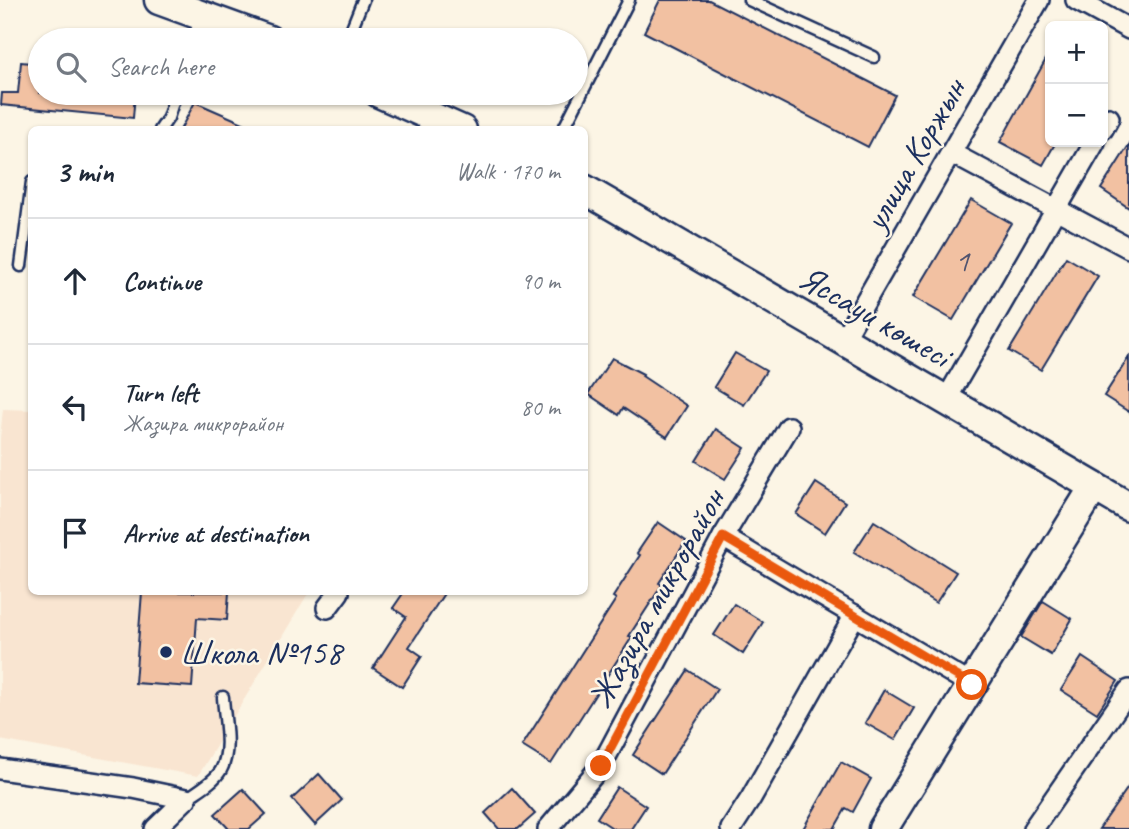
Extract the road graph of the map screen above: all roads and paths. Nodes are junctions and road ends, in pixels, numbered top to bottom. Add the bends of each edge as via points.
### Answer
1 (159, 0) edge
2 (363, 0) edge
3 (629, 0) edge
4 (749, 0) edge
5 (1039, 0) edge
6 (1076, 0) edge
7 (197, 28) edge
8 (352, 28) edge
9 (1129, 29) edge
10 (874, 57) dead end
11 (588, 81) edge
12 (172, 105) edge
13 (406, 105) edge
14 (576, 105) edge
15 (163, 126) edge
16 (453, 126) edge
17 (565, 126) edge
18 (1092, 147) edge
19 (951, 153) junction
20 (588, 191) edge
21 (1055, 208) junction
22 (28, 213) edge
23 (1129, 248) edge
24 (21, 267) dead end
25 (842, 340) junction
26 (946, 400) junction
27 (789, 426) dead end
28 (1094, 487) junction
29 (1129, 507) edge
30 (723, 537) junction
31 (337, 595) edge
32 (327, 608) dead end
33 (855, 615) junction
34 (972, 685) junction
35 (1129, 690) edge
36 (223, 697) dead end
37 (0, 769) edge
38 (186, 799) junction
39 (155, 829) edge
40 (548, 829) edge
41 (730, 829) edge
42 (883, 829) edge
43 (1033, 829) edge

1 - 7 main road
2 - 8 lane
3 - 11 lane
4 - 10 lane
5 - 19 street, улица Коржын
6 - 9 street
12 - 15 lane
13 - 16 main road
14 - 17 lane
18 - 21 street
19 - 21 street
19 - 25 street, улица Коржын
20 - 25 main road, Яссауи көшесі
21 - 23 street
21 - 26 street
22 - 24 lane
25 - 26 main road, Яссауи көшесі
26 - 28 main road, Яссауи көшесі
27 - 30 street, Жазира микрорайон
28 - 29 main road, Яссауи көшесі
28 - 34 main road
30 - 33 street
30 - 40 street, Жазира микрорайон via 601,766
31 - 32 street
33 - 34 street
33 - 41 street
34 - 42 main road
35 - 43 street
36 - 38 lane via 226,753 221,770
37 - 38 street
38 - 39 street

